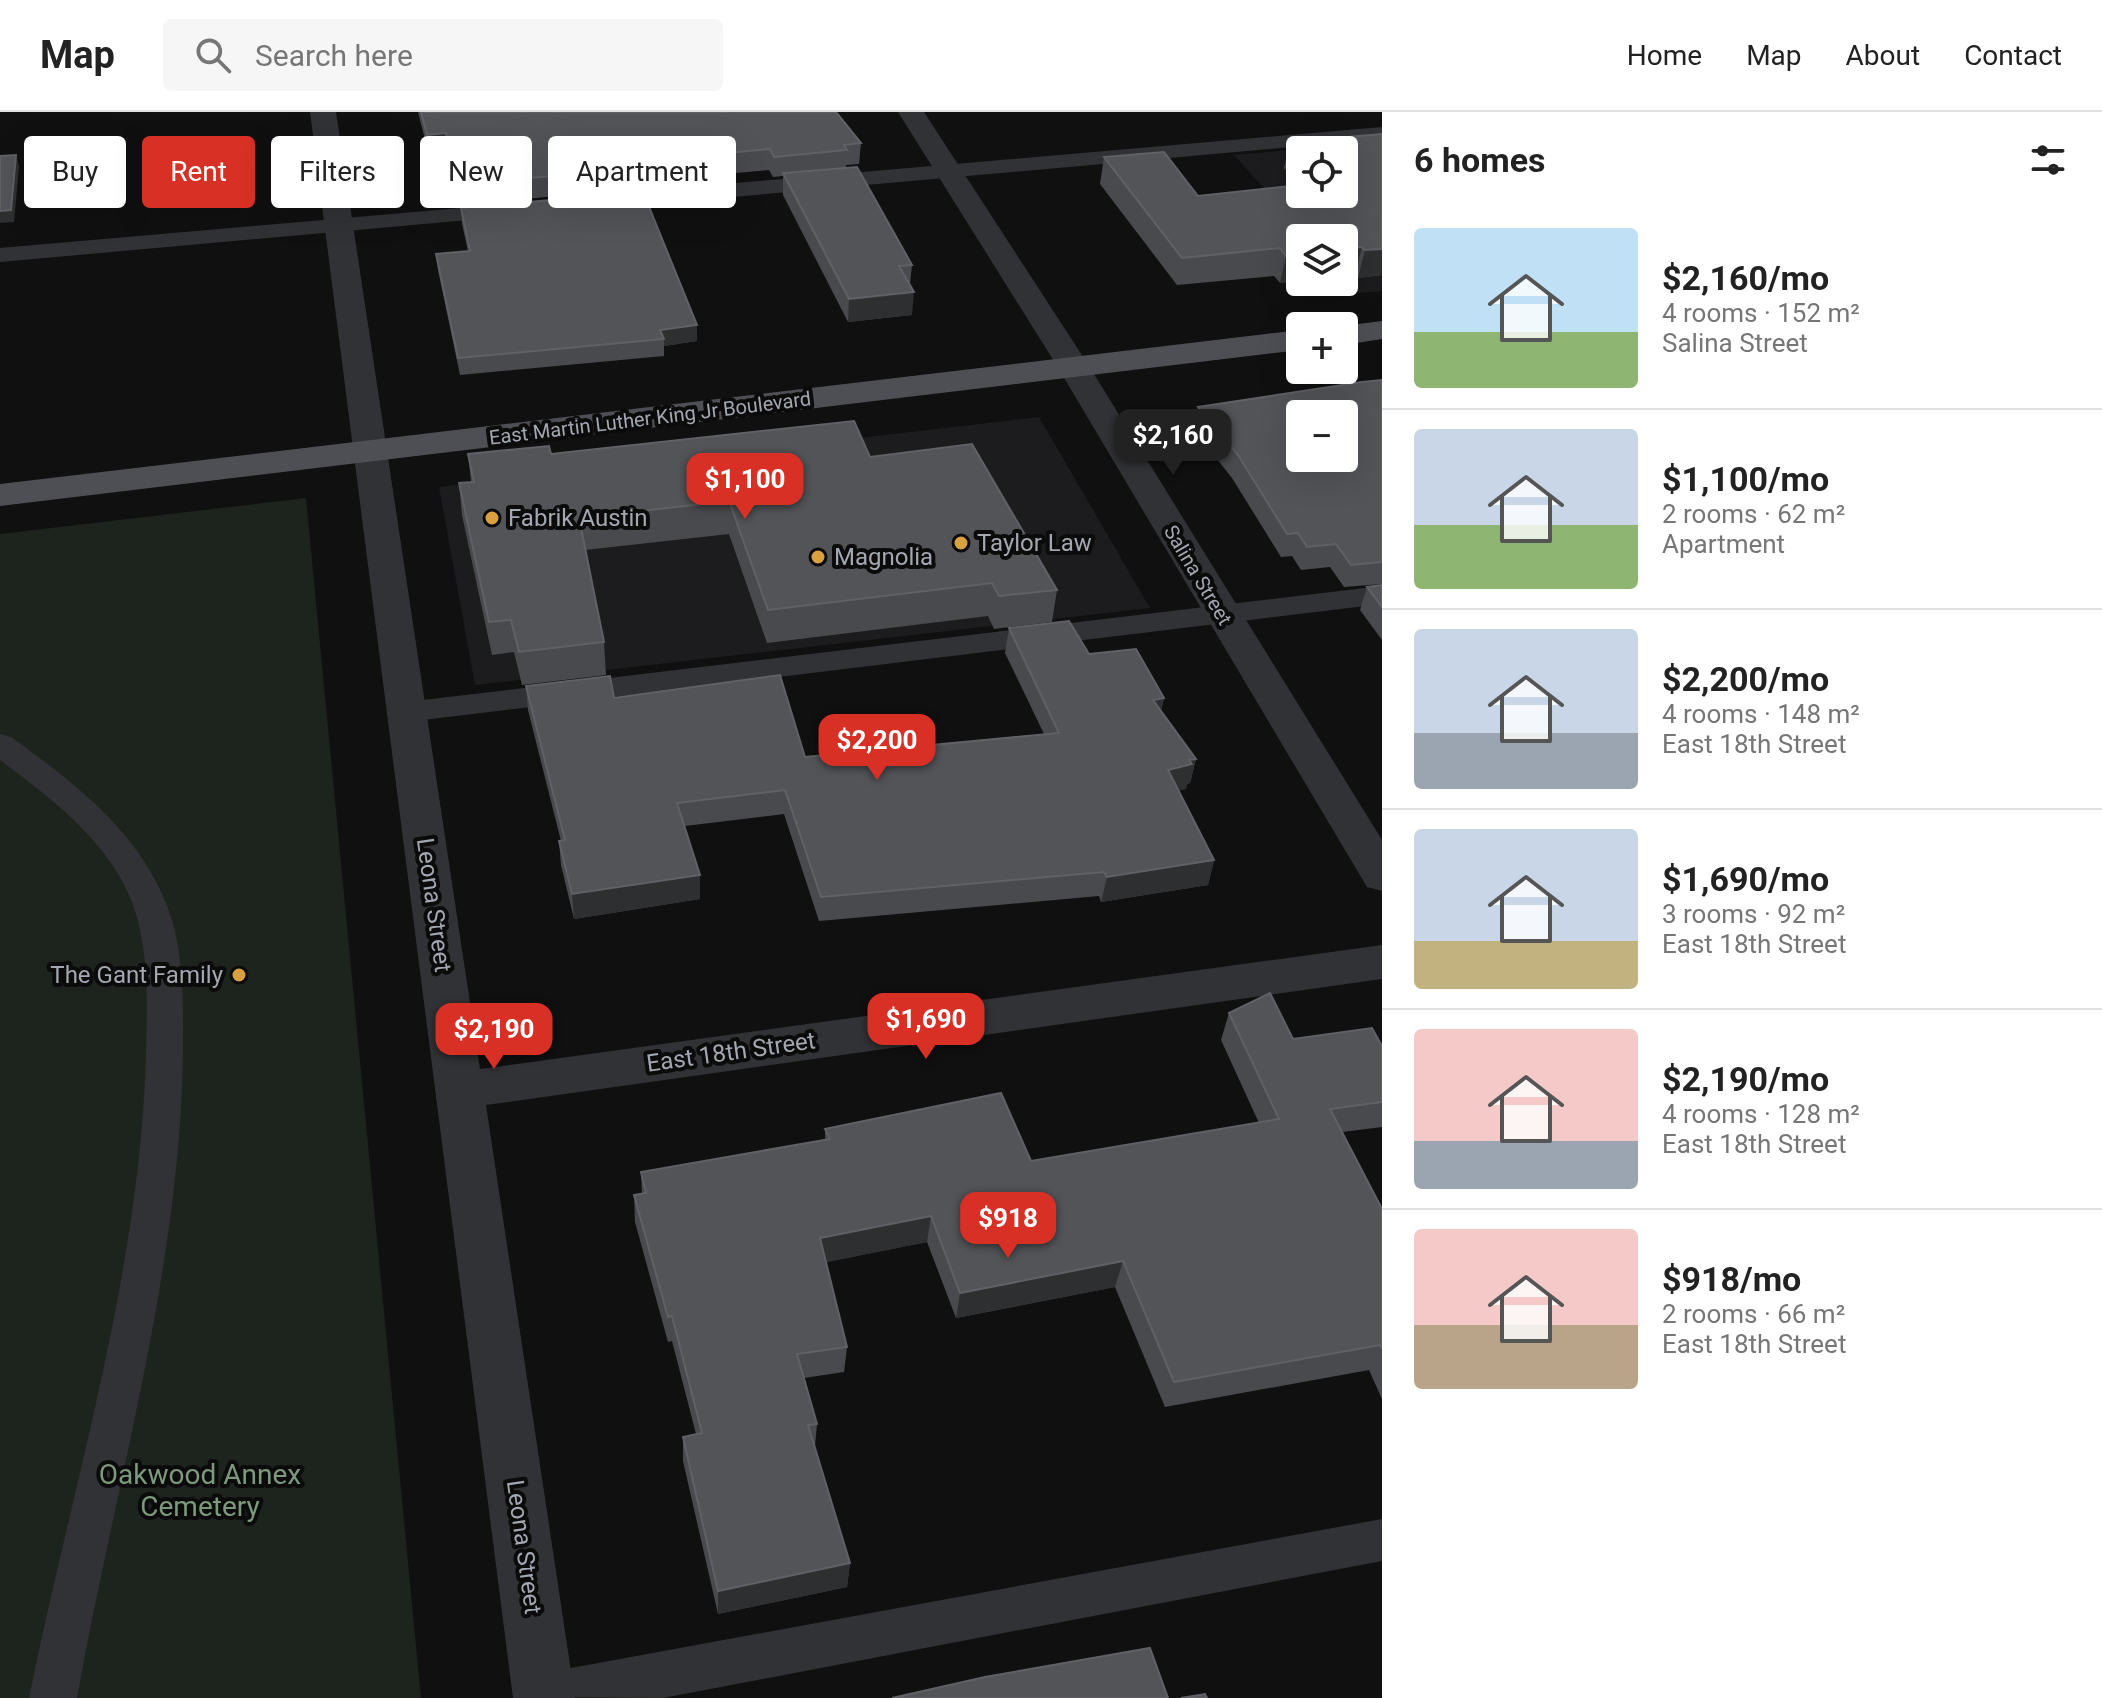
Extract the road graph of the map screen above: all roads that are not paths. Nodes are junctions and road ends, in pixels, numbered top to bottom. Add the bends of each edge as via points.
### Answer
1 (323, 112) edge
2 (911, 112) edge
3 (1382, 133) edge
4 (949, 171) junction
5 (736, 190) edge
6 (535, 208) edge
7 (338, 225) junction
8 (0, 255) edge
9 (1382, 330) edge
10 (1358, 333) edge
11 (1286, 342) edge
12 (1073, 366) junction
13 (369, 454) junction
14 (0, 495) edge
15 (1382, 595) edge
16 (1221, 615) junction
17 (406, 712) junction
18 (0, 744) edge
19 (1382, 876) edge
20 (1382, 962) edge
21 (461, 1090) junction
22 (1382, 1540) edge
23 (544, 1697) edge
24 (53, 1698) edge

1 - 7 street, Leona Street
2 - 4 street, Salina Street
3 - 4 lane
4 - 5 lane
4 - 12 street, Salina Street
6 - 7 lane
7 - 8 lane
7 - 13 street, Leona Street
9 - 10 main road
11 - 12 main road, East Martin Luther King Jr Boulevard
12 - 13 main road, East Martin Luther King Jr Boulevard
12 - 16 street, Salina Street
13 - 14 main road, East Martin Luther King Jr Boulevard
13 - 17 street, Leona Street
15 - 16 lane
16 - 17 lane
16 - 19 street, Salina Street
17 - 21 street, Leona Street
18 - 24 lane via 109,836 144,890 163,960 162,1135 113,1425
20 - 21 street, East 18th Street
21 - 23 street, Leona Street
22 - 23 lane

